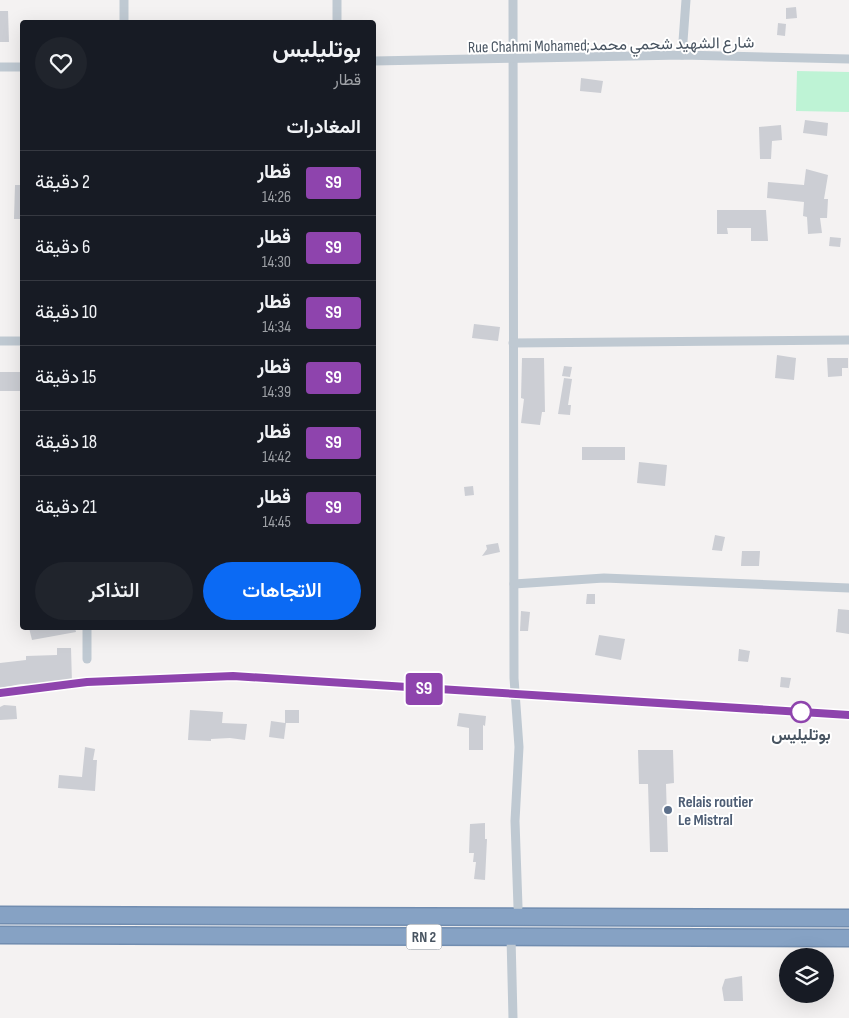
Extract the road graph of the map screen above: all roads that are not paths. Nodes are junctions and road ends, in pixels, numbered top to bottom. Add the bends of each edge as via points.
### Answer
1 (124, 0) edge
2 (338, 0) edge
3 (513, 0) edge
4 (686, 0) edge
5 (124, 20) edge
6 (337, 20) edge
7 (682, 55) junction
8 (849, 59) edge
9 (514, 60) junction
10 (376, 61) edge
11 (0, 67) edge
12 (20, 67) edge
13 (849, 340) edge
14 (0, 341) edge
15 (20, 341) edge
16 (513, 343) junction
17 (514, 584) junction
18 (849, 588) edge
19 (87, 630) edge
20 (88, 659) dead end
21 (518, 907) dead end
22 (0, 916) edge
23 (849, 918) edge
24 (0, 935) edge
25 (511, 937) junction
26 (849, 938) edge
27 (513, 1018) edge

1 - 5 street
2 - 6 street
3 - 9 street
4 - 7 street
7 - 8 street, Rue Chahmi Mohamed;شارع الشهيد شحمي محمد
7 - 9 street, Rue Chahmi Mohamed;شارع الشهيد شحمي محمد
9 - 10 street, Rue Chahmi Mohamed;شارع الشهيد شحمي محمد
9 - 16 street
11 - 12 street
13 - 16 street
14 - 15 street
16 - 17 street
17 - 18 street via 604,578
17 - 21 street via 514,678 519,747 515,822
19 - 20 street
22 - 23 highway, RN 2
24 - 25 highway, RN 2
25 - 26 highway, RN 2
25 - 27 street

